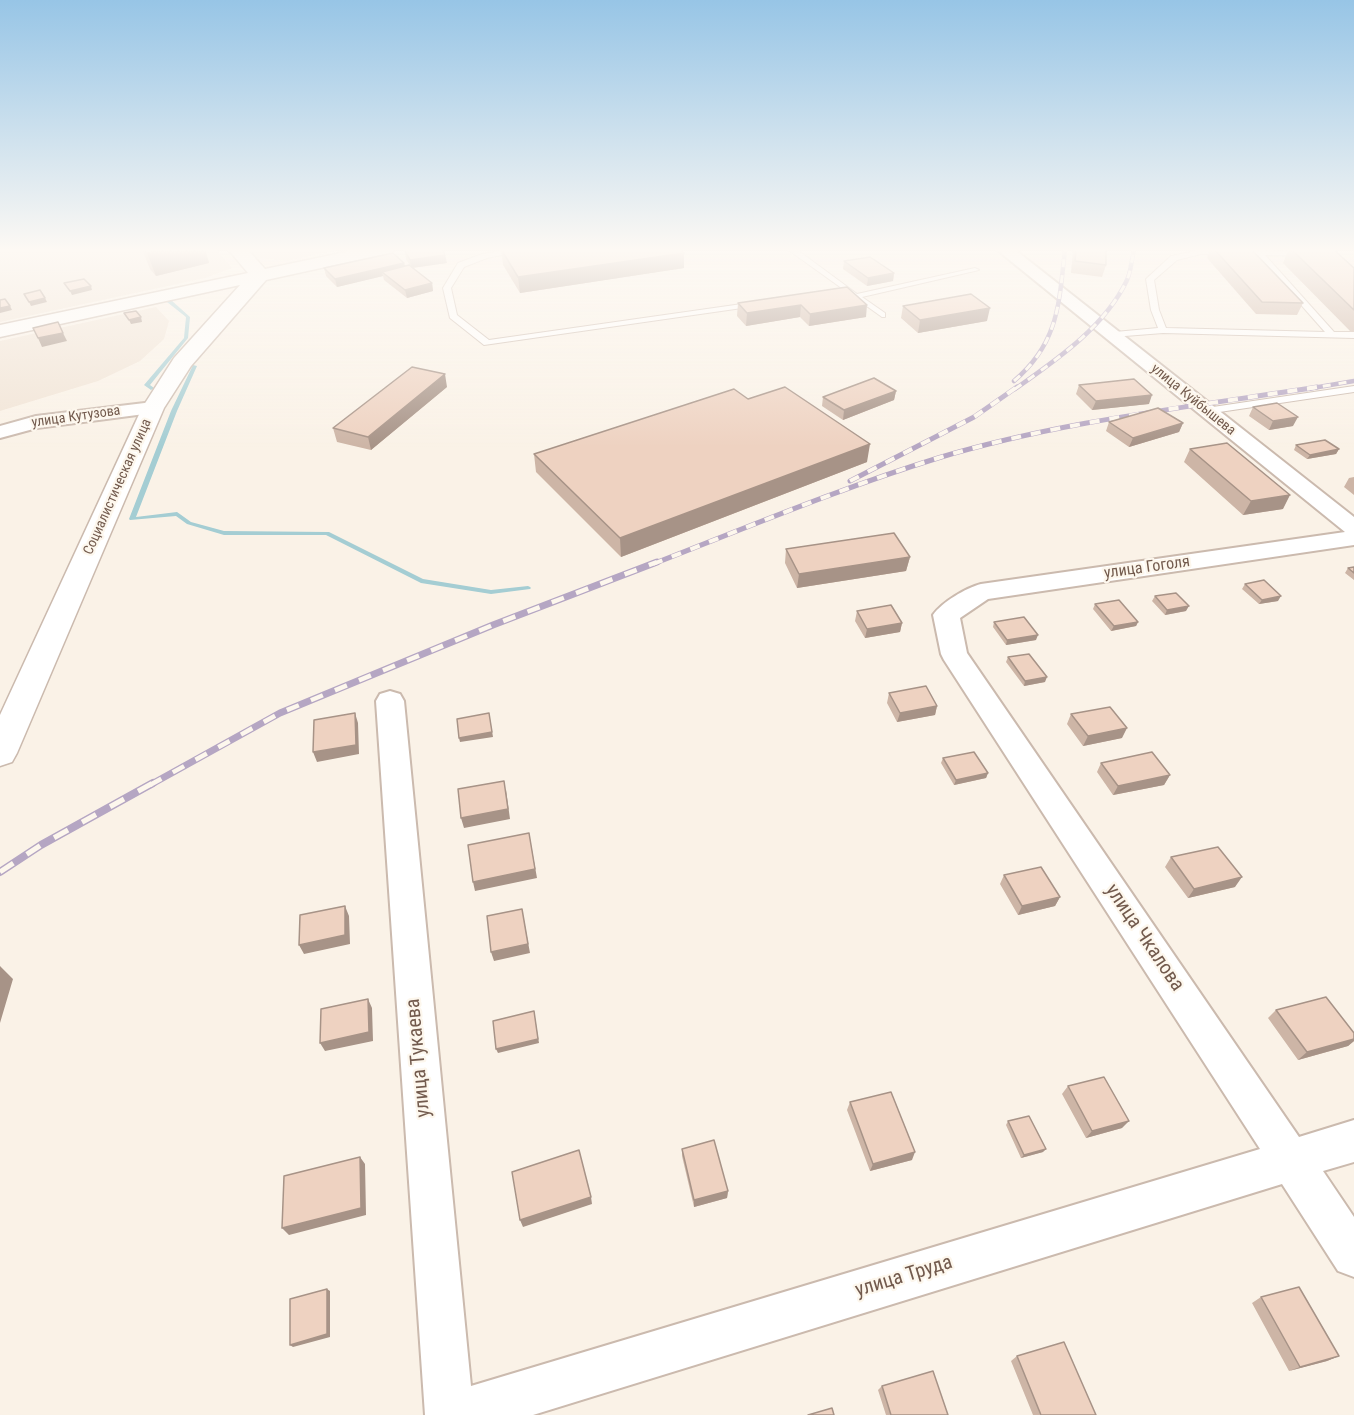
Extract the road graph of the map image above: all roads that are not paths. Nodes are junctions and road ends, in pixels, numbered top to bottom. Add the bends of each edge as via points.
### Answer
1 (74, 315) edge
2 (225, 315) edge
3 (453, 315) edge
4 (676, 315) edge
5 (1089, 315) edge
6 (1157, 315) edge
7 (1314, 315) edge
8 (1163, 330) junction
9 (0, 331) edge
10 (1115, 335) junction
11 (1332, 335) junction
12 (1354, 335) edge
13 (1354, 389) edge
14 (153, 408) junction
15 (1206, 411) junction
16 (0, 432) edge
17 (1354, 528) edge
18 (1354, 538) edge
19 (946, 615) joint
20 (390, 701) dead end
21 (0, 753) edge
22 (1354, 1141) edge
23 (1292, 1158) junction
24 (1354, 1255) edge
25 (449, 1415) edge
26 (454, 1415) edge

1 - 9 street
2 - 14 street, Социалистическая улица via 182,363
3 - 4 lane via 487,343
5 - 10 street, улица Куйбышева
6 - 8 lane
7 - 11 lane
8 - 10 lane
8 - 11 lane
10 - 15 street, улица Куйбышева
11 - 12 lane
13 - 15 lane
14 - 16 street, улица Кутузова via 36,422
14 - 21 street, Социалистическая улица
15 - 17 street, улица Куйбышева
18 - 19 street, улица Гоголя via 981,592
19 - 23 street, улица Чкалова via 954,654
20 - 25 street, улица Тукаева
22 - 23 street, улица Труда
23 - 24 street, улица Чкалова
23 - 26 street, улица Труда

